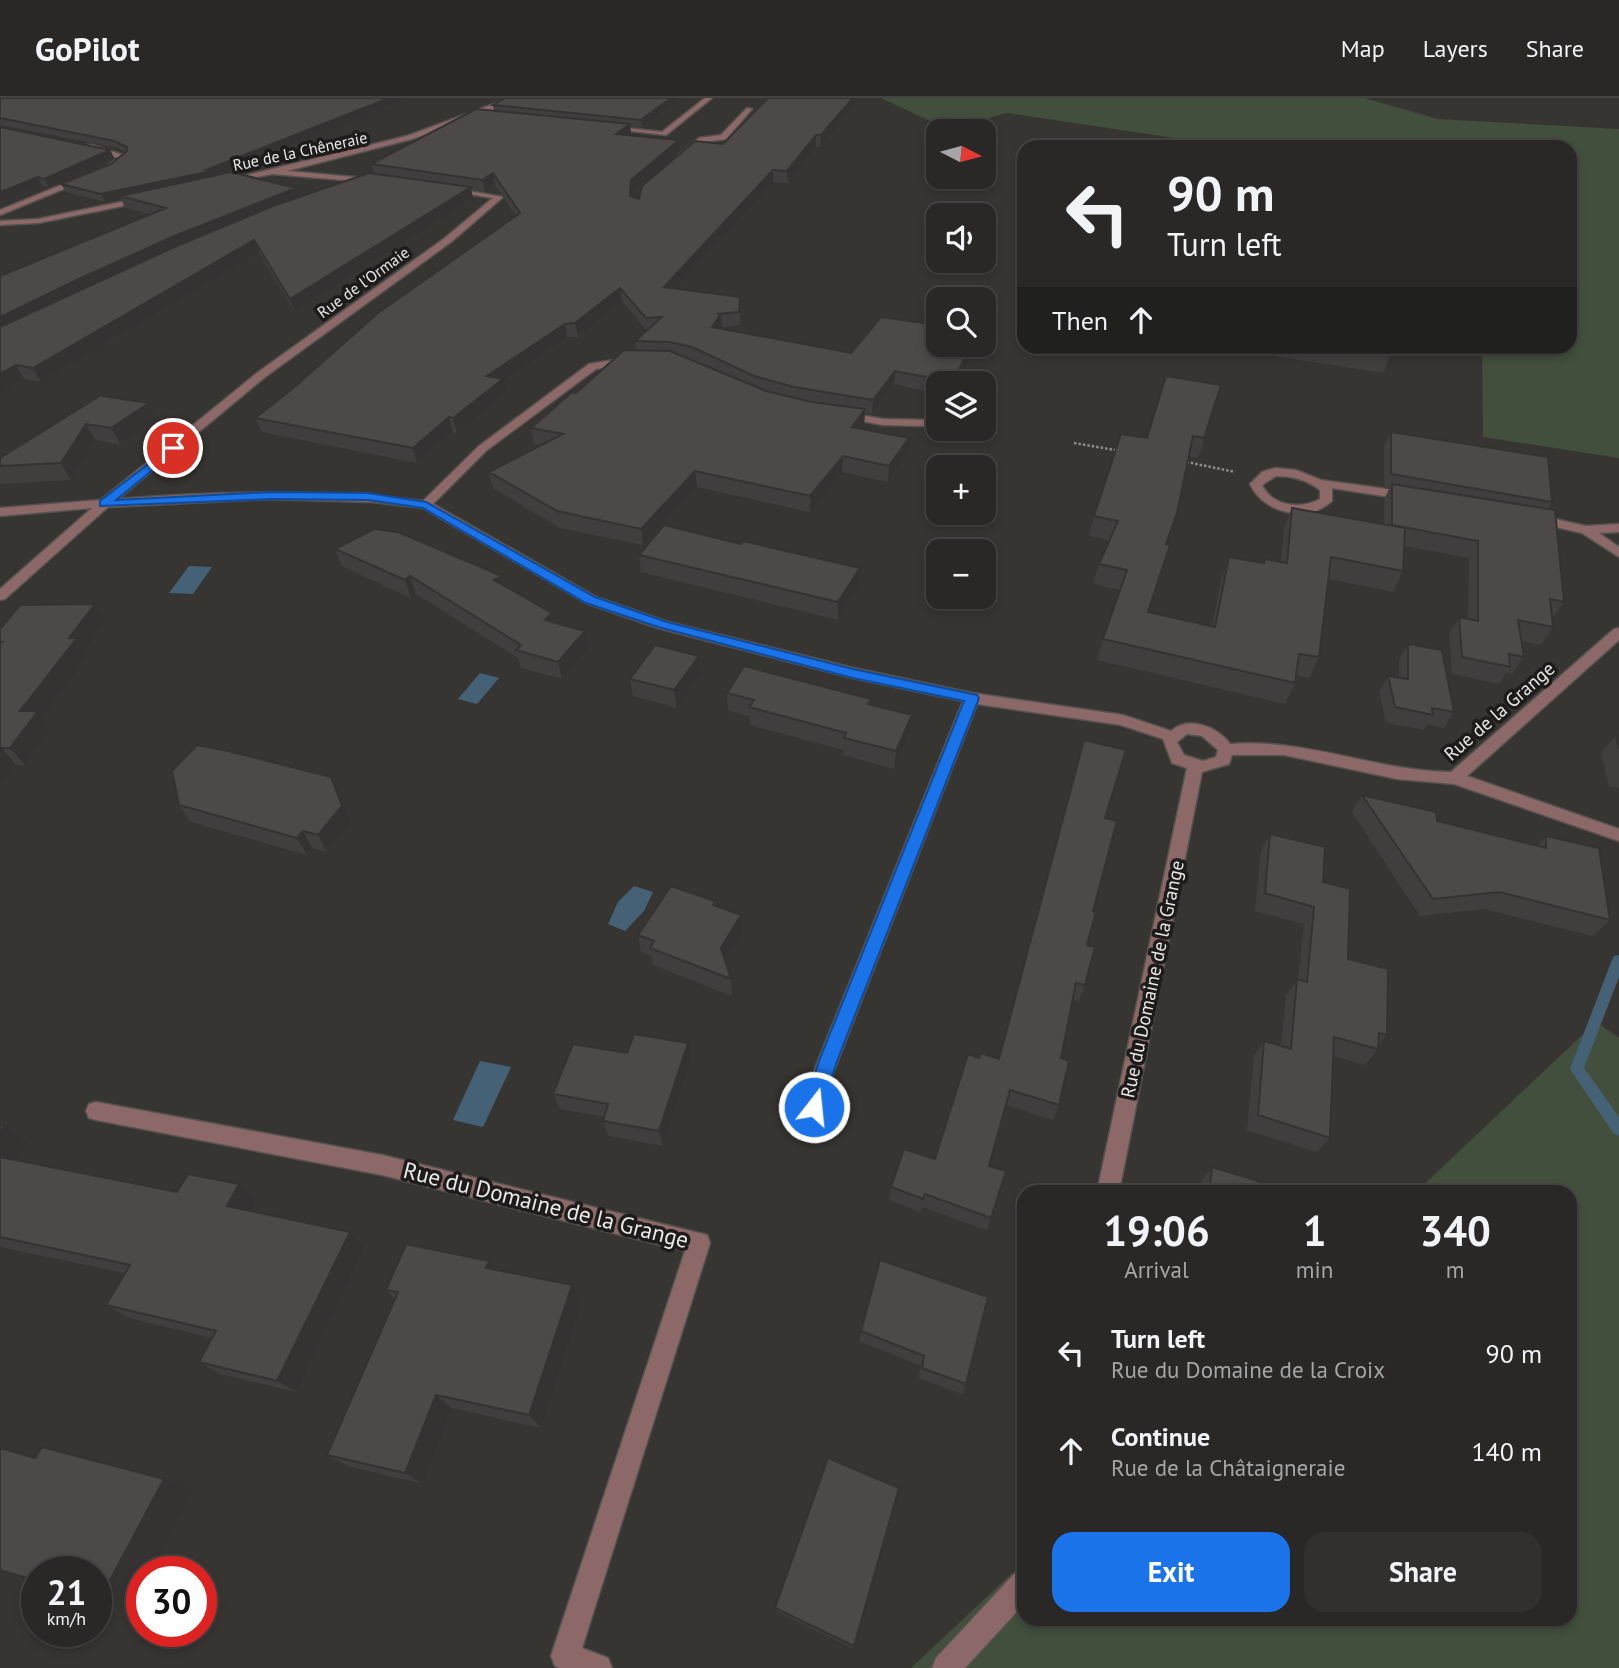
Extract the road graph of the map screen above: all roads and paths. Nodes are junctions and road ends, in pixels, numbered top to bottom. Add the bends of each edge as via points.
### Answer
1 (516, 98) edge
2 (709, 98) edge
3 (749, 109) dead end
4 (479, 115) junction
5 (492, 116) edge
6 (598, 127) edge
7 (664, 134) junction
8 (676, 136) dead end
9 (689, 138) dead end
10 (702, 140) junction
11 (79, 145) edge
12 (328, 160) junction
13 (674, 164) edge
14 (273, 172) junction
15 (341, 176) junction
16 (242, 178) junction
17 (371, 181) junction
18 (392, 182) edge
19 (221, 183) edge
20 (299, 183) dead end
21 (442, 188) edge
22 (344, 189) edge
23 (150, 198) edge
24 (0, 213) edge
25 (0, 223) edge
26 (642, 360) edge
27 (832, 414) edge
28 (926, 423) edge
29 (1074, 443) dead end
30 (1125, 451) edge
31 (1176, 460) edge
32 (1259, 479) junction
33 (1320, 483) junction
34 (1416, 497) edge
35 (104, 504) junction
36 (426, 505) junction
37 (0, 512) edge
38 (1525, 517) edge
39 (1619, 528) edge
40 (1586, 530) junction
41 (1619, 553) edge
42 (0, 596) edge
43 (1619, 632) edge
44 (972, 698) junction
45 (1171, 736) junction
46 (1226, 750) junction
47 (1195, 766) junction
48 (1455, 778) junction
49 (1619, 835) edge
50 (814, 1107) dead end
51 (96, 1111) dead end
52 (1109, 1185) edge
53 (1017, 1592) edge
54 (598, 1668) edge
55 (946, 1668) edge

1 - 4 street, Rue de la Chêneraie
2 - 7 street
3 - 10 street via 723,138
4 - 5 street, Rue de la Chêneraie
4 - 12 street, Rue de la Chêneraie via 406,142
6 - 7 street
7 - 8 street
9 - 10 street
10 - 13 street
11 - 24 street via 125,158 111,168
12 - 14 street, Rue de la Chêneraie
12 - 15 street
14 - 15 street
14 - 16 street, Rue de la Chêneraie
15 - 17 street
16 - 19 street, Rue de la Chêneraie
16 - 20 street
17 - 18 street
17 - 22 street
21 - 35 street, Rue de l'Ormaie via 499,197 457,233 261,375
23 - 25 street via 38,221
26 - 36 street via 593,366 483,448
27 - 28 street
29 - 30 path
31 - 32 path
32 - 33 street via 1287,472
32 - 33 street via 1257,490 1269,501 1303,509 1326,501 1326,489
33 - 34 street
35 - 36 street via 368,496
35 - 37 street
35 - 42 street
36 - 44 street via 591,600 663,625
38 - 40 street
39 - 40 street
40 - 41 street
43 - 48 street, Rue de la Grange
44 - 45 street via 1123,720
44 - 50 street
45 - 46 street via 1183,729 1201,730 1218,738
45 - 47 street via 1172,753
46 - 47 street via 1218,764
46 - 48 street, Rue de la Grange via 1285,748 1425,780
47 - 52 street, Rue du Domaine de la Grange
48 - 49 street
51 - 54 street, Rue du Domaine de la Grange via 382,1165 699,1243 565,1656
53 - 55 street

